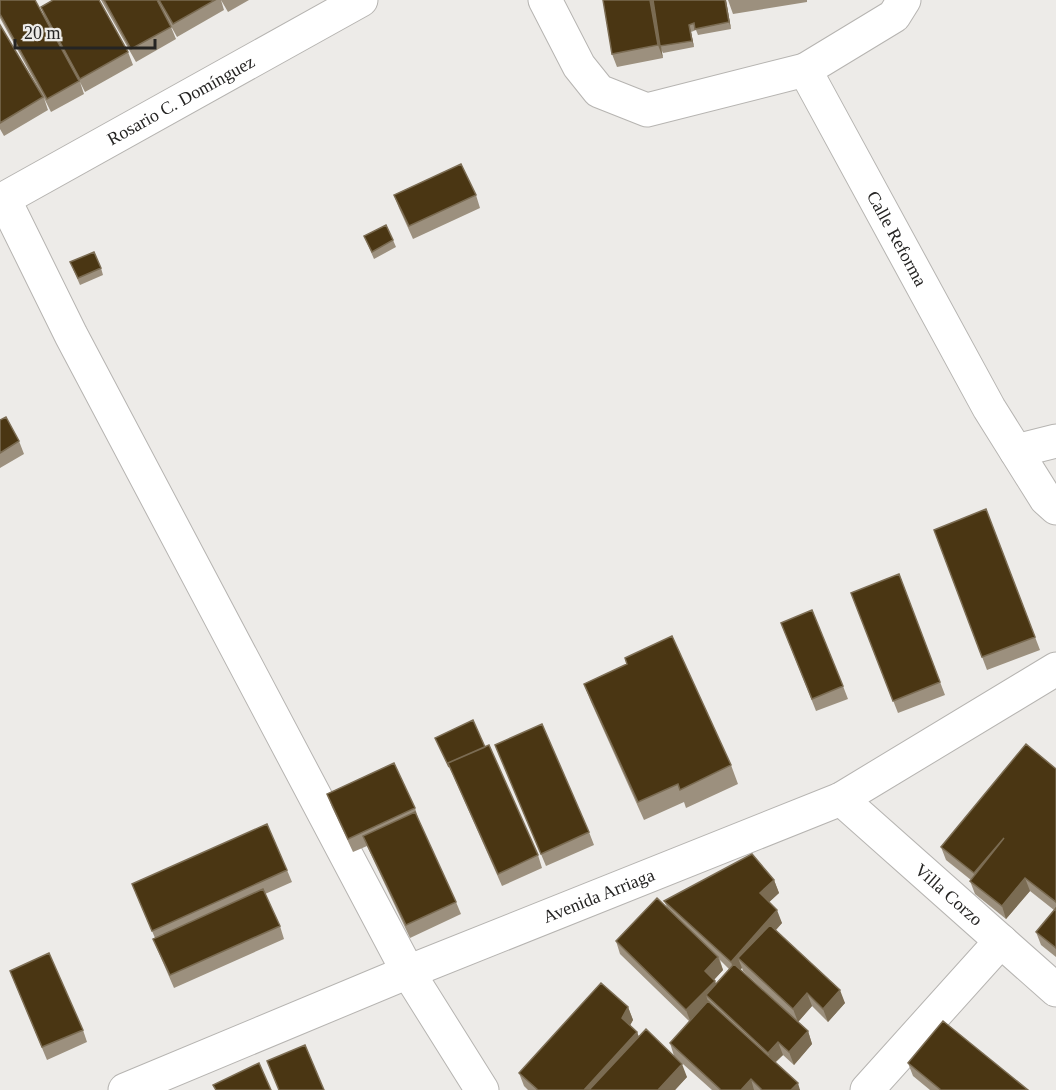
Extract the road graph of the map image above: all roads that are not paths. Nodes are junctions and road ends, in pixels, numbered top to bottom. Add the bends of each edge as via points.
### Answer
1 (361, 0) edge
2 (545, 0) edge
3 (904, 0) edge
4 (805, 70) junction
5 (2, 200) edge
6 (1056, 441) edge
7 (1016, 451) junction
8 (1056, 508) edge
9 (1056, 669) edge
10 (841, 799) junction
11 (1001, 941) junction
12 (408, 972) junction
13 (1056, 990) edge
14 (125, 1090) edge
15 (482, 1090) edge
16 (867, 1090) edge

1 - 5 street, Rosario C. Domínguez
2 - 4 street via 579,66 599,91 647,110
3 - 4 street via 894,16
4 - 7 street, Calle Reforma via 921,286
5 - 12 street
6 - 7 street
7 - 8 street, Calle Reforma via 1046,499
9 - 10 street, Avenida Arriaga
10 - 11 street, Villa Corzo
10 - 12 street, Avenida Arriaga
11 - 13 street, Villa Corzo
11 - 16 street
12 - 14 street, Avenida Arriaga
12 - 15 street

